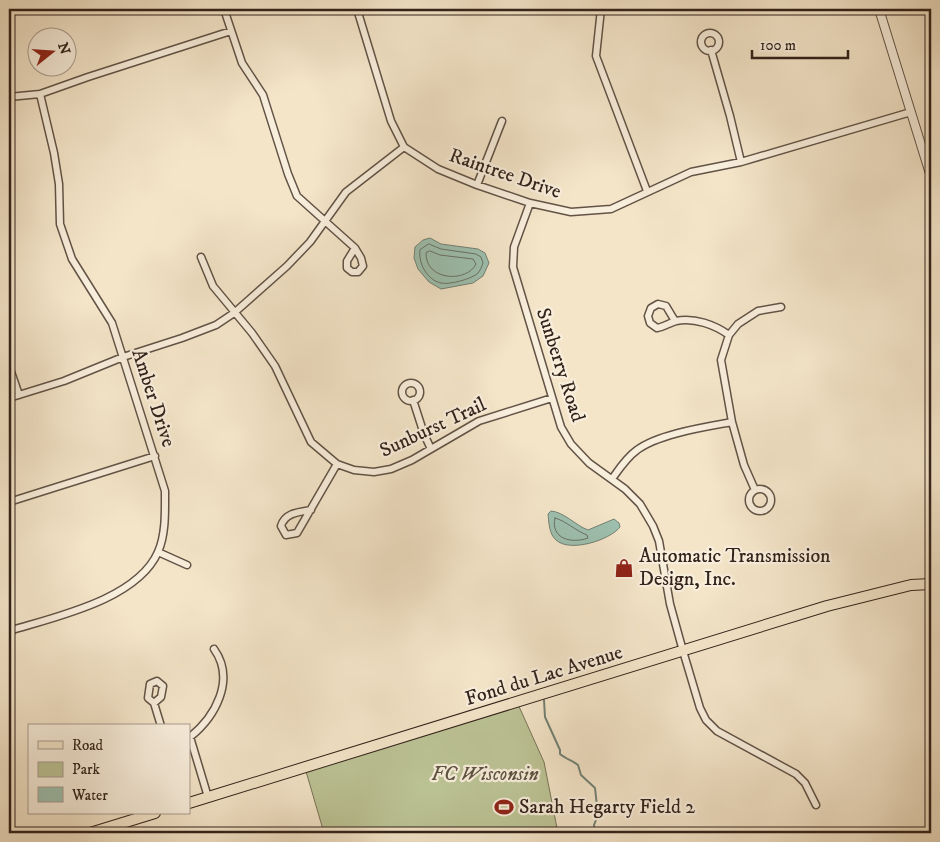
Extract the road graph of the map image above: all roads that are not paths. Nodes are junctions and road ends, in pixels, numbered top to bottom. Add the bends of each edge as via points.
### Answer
1 (224, 9) edge
2 (357, 9) edge
3 (600, 9) edge
4 (879, 9) edge
5 (231, 31) junction
6 (711, 50) dead end
7 (40, 94) junction
8 (9, 97) edge
9 (911, 112) junction
10 (502, 121) dead end
11 (404, 147) junction
12 (742, 162) junction
13 (931, 177) edge
14 (477, 185) junction
15 (647, 191) junction
16 (530, 203) junction
17 (325, 221) junction
18 (355, 248) dead end
19 (201, 257) dead end
20 (781, 307) dead end
21 (234, 313) junction
22 (675, 321) dead end
23 (730, 335) junction
24 (123, 356) junction
25 (9, 366) edge
26 (19, 395) junction
27 (9, 398) edge
28 (552, 398) junction
29 (413, 400) dead end
30 (732, 422) junction
31 (431, 449) junction
32 (155, 456) junction
33 (337, 464) junction
34 (612, 480) junction
35 (755, 490) dead end
36 (9, 502) edge
37 (311, 510) junction
38 (158, 552) junction
39 (187, 565) dead end
40 (931, 576) edge
41 (931, 584) edge
42 (911, 585) junction
43 (9, 632) edge
44 (214, 649) dead end
45 (682, 651) junction
46 (154, 703) dead end
47 (160, 724) edge
48 (190, 736) edge
49 (190, 740) edge
50 (208, 797) junction
51 (190, 803) edge
52 (816, 805) dead end
53 (152, 814) edge
54 (90, 833) edge

1 - 5 street
2 - 11 street via 391,121
3 - 15 street via 596,56
4 - 9 street
5 - 7 street
5 - 17 street via 242,63 263,95 297,196
6 - 12 street
7 - 8 street
7 - 24 street, Amber Drive via 59,184 60,224 72,260 112,323
9 - 12 street, Raintree Drive
9 - 13 street
10 - 14 street
11 - 14 street, Raintree Drive via 438,169
11 - 17 street via 346,192
12 - 15 street, Raintree Drive via 691,172
14 - 16 street, Raintree Drive
15 - 16 street, Raintree Drive via 611,209 571,212
16 - 28 street, Sunberry Road via 514,247 513,267
17 - 18 street
17 - 21 street via 303,249
19 - 21 street, Sunburst Trail via 213,286
20 - 23 street via 758,311 738,324
21 - 24 street via 216,325
21 - 33 street, Sunburst Trail via 275,366 311,442
22 - 23 street via 704,323
23 - 30 street via 721,360
24 - 26 street via 64,381
24 - 32 street, Amber Drive
25 - 26 street
26 - 27 street
28 - 31 street, Sunburst Trail via 479,421
28 - 34 street, Sunberry Road via 561,427 571,444
29 - 31 street
30 - 34 street via 667,437 644,446 624,463
30 - 35 street
31 - 33 street, Sunburst Trail via 398,466 374,472
32 - 36 street
32 - 38 street, Amber Drive via 165,491
33 - 37 street
34 - 45 street, Sunberry Road via 640,504 653,526
37 - 37 street via 283,518 280,526 286,535 297,533
38 - 39 street
38 - 43 street, Amber Drive via 149,567 121,591 92,606
40 - 42 main road, Fond du Lac Avenue
41 - 42 main road, Fond du Lac Avenue
42 - 45 main road, Fond du Lac Avenue via 827,606
44 - 48 street via 223,666 219,700 211,716
45 - 50 main road, Fond du Lac Avenue
45 - 52 street, Sunberry Road via 700,708 711,726 796,774 805,783
46 - 47 street
49 - 50 street
50 - 51 main road, Fond du Lac Avenue
53 - 54 main road

